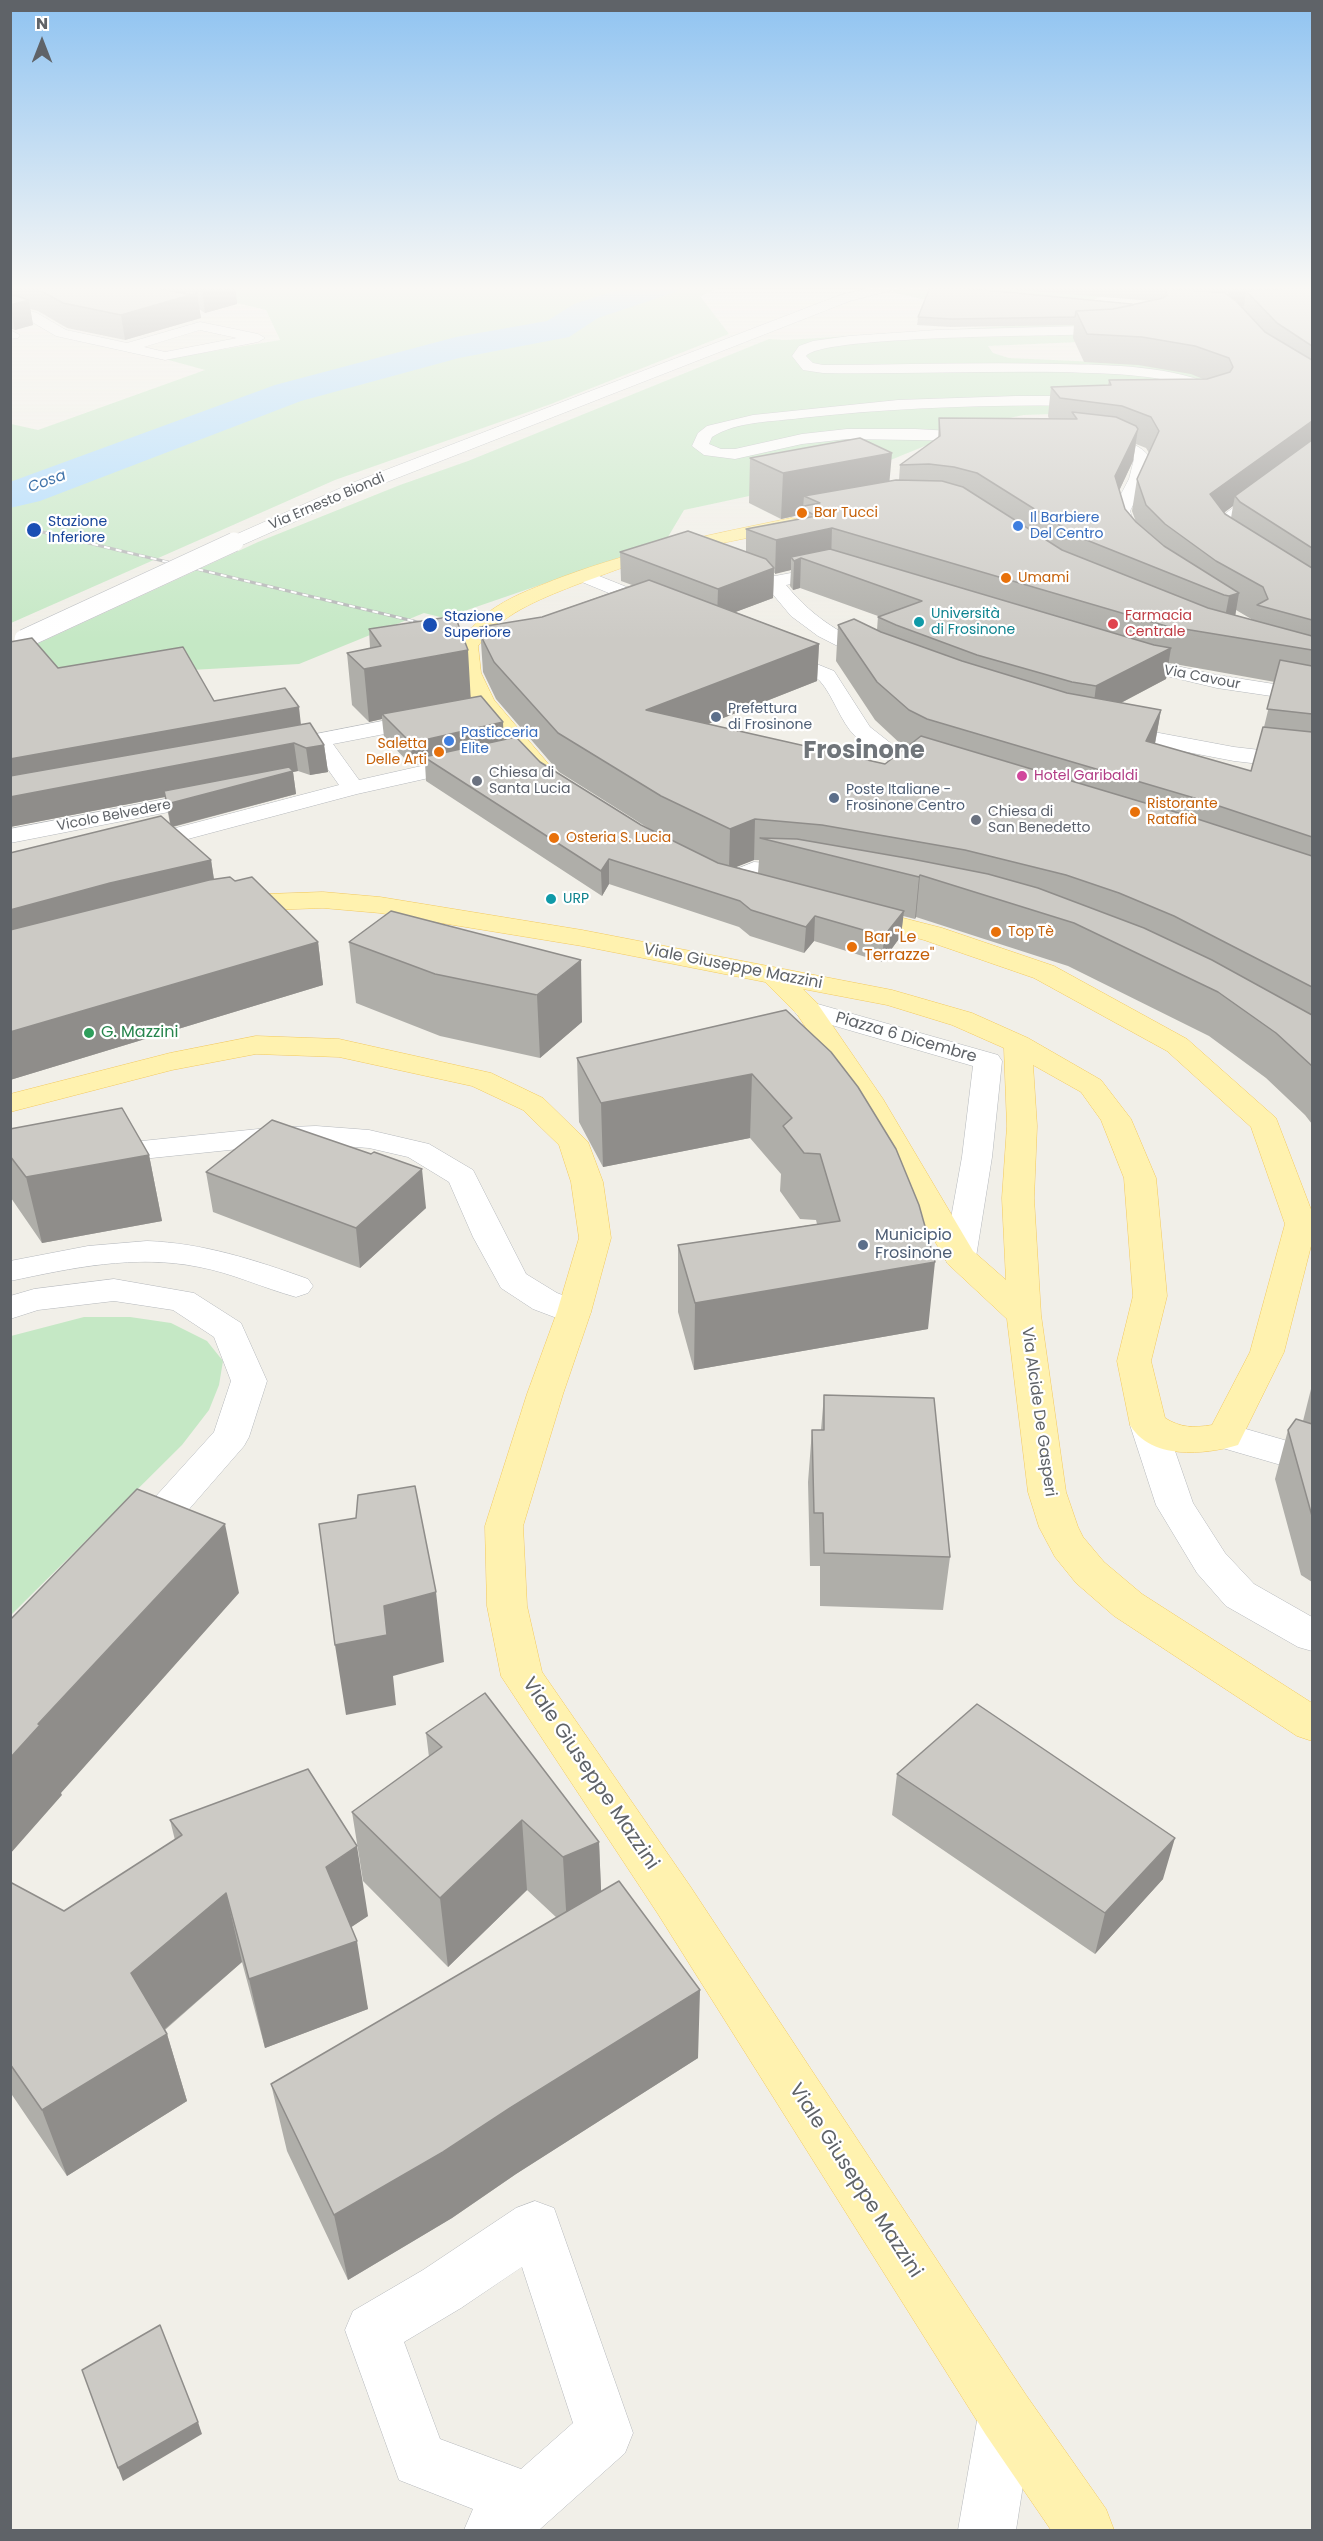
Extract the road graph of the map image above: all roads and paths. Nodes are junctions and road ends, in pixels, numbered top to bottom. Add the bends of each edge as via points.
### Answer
1 (575, 404) edge
2 (924, 404) edge
3 (999, 436) edge
4 (1080, 439) edge
5 (1312, 457) edge
6 (808, 519) edge
7 (681, 546) junction
8 (1151, 562) edge
9 (584, 576) junction
10 (852, 577) edge
11 (773, 582) junction
12 (1312, 597) edge
13 (674, 612) edge
14 (17, 642) edge
15 (761, 648) edge
16 (1103, 654) edge
17 (896, 666) edge
18 (1312, 696) edge
19 (447, 716) edge
20 (1086, 727) edge
21 (319, 740) junction
22 (523, 750) junction
23 (261, 751) edge
24 (1312, 763) edge
25 (915, 765) junction
26 (880, 771) edge
27 (961, 779) edge
28 (298, 780) dead end
29 (559, 785) edge
30 (353, 788) junction
31 (231, 793) edge
32 (317, 798) junction
33 (10, 836) edge
34 (118, 851) edge
35 (718, 876) joint
36 (831, 877) dead end
37 (785, 895) edge
38 (842, 910) edge
39 (204, 914) edge
40 (775, 976) junction
41 (807, 1009) junction
42 (1018, 1044) junction
43 (10, 1103) edge
44 (70, 1159) edge
45 (960, 1257) junction
46 (10, 1271) edge
47 (296, 1286) dead end
48 (10, 1308) edge
49 (574, 1312) junction
50 (1024, 1315) junction
51 (1148, 1425) junction
52 (1225, 1436) junction
53 (1312, 1461) edge
54 (121, 1560) edge
55 (1312, 1636) edge
56 (1312, 1724) edge
57 (1006, 2415) junction
58 (511, 2516) edge
59 (987, 2530) edge
60 (1085, 2530) edge

1 - 14 street, Via Ernesto Biondi, bridge via 358,487
2 - 3 street via 747,421 706,434 700,446 706,451 732,454 832,436
4 - 8 street via 1129,447 1144,461 1121,511 1130,540
5 - 12 street via 1216,527 1226,541
6 - 7 main road
7 - 9 main road
7 - 11 street
9 - 13 street
9 - 22 main road via 501,612 468,646 479,710
10 - 11 street via 830,570
11 - 17 street via 798,612 825,632
15 - 25 street via 827,675 861,731 885,750
16 - 18 street, Via Cavour via 1157,670
19 - 21 street
20 - 24 street via 1234,754
21 - 23 street
21 - 30 street
22 - 29 main road
22 - 30 street
25 - 26 street
25 - 27 street
28 - 32 street
30 - 32 street
31 - 33 street, Vicolo Belvedere
32 - 34 street
35 - 36 street via 754,869
35 - 37 main road
38 - 52 main road via 933,934 1044,972 1178,1045 1265,1124 1301,1224 1267,1352
39 - 40 main road, Viale Giuseppe Mazzini via 268,902 323,900 380,905 644,949
40 - 41 main road, Piazza 6 Dicembre
40 - 42 main road, Viale Giuseppe Mazzini via 892,998 962,1019
41 - 45 main road, Piazza 6 Dicembre via 868,1099
41 - 45 street, Piazza 6 Dicembre via 988,1061
42 - 50 main road, Via Alcide De Gasperi via 1022,1126 1018,1198
42 - 51 main road, Viale Giuseppe Mazzini via 1091,1086 1116,1119 1140,1178 1150,1296 1134,1360
43 - 49 main road, Viale Giuseppe Mazzini via 170,1062 256,1045 339,1048 481,1079 533,1104 573,1142 587,1182 595,1238
44 - 49 street via 316,1135 369,1138 418,1150 462,1177 513,1281 545,1301
45 - 50 main road, Piazza 6 Dicembre
46 - 47 street via 101,1254 166,1252 238,1266
48 - 54 street via 34,1300 114,1290 182,1301 229,1330 249,1381 231,1437
49 - 57 main road, Viale Giuseppe Mazzini via 504,1526 507,1606 522,1676 578,1754
50 - 56 main road, Via Alcide De Gasperi via 1047,1492 1054,1519 1069,1547 1097,1580 1131,1608
51 - 52 main road via 1167,1437 1191,1442
51 - 55 street via 1175,1505 1211,1563 1240,1595
52 - 53 street
57 - 59 street
57 - 60 main road, Viale Giuseppe Mazzini
58 - 58 street via 419,2460 372,2330 535,2227 606,2433

